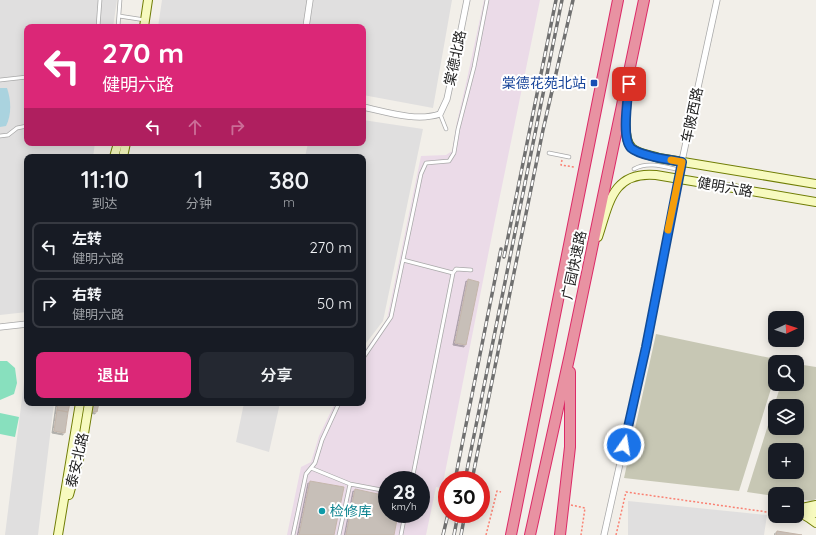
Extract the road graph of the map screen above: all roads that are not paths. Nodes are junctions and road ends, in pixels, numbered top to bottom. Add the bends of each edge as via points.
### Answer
1 (100, 0) edge
2 (120, 0) edge
3 (148, 0) edge
4 (310, 0) edge
5 (467, 0) edge
6 (487, 0) edge
7 (618, 0) edge
8 (644, 0) edge
9 (717, 0) edge
10 (119, 16) junction
11 (144, 23) edge
12 (98, 24) edge
13 (118, 24) edge
14 (306, 24) edge
15 (630, 74) junction
16 (24, 77) edge
17 (0, 80) edge
18 (366, 108) edge
19 (440, 114) junction
20 (24, 127) edge
21 (446, 129) dead end
22 (0, 136) edge
23 (549, 153) dead end
24 (569, 157) dead end
25 (682, 162) junction
26 (634, 168) dead end
27 (680, 170) junction
28 (678, 179) junction
29 (816, 184) edge
30 (816, 202) edge
31 (590, 258) junction
32 (403, 260) junction
33 (471, 270) dead end
34 (453, 273) junction
35 (24, 324) edge
36 (0, 327) edge
37 (366, 354) edge
38 (570, 354) junction
39 (79, 406) edge
40 (88, 406) edge
41 (338, 406) edge
42 (310, 468) junction
43 (414, 471) edge
44 (350, 484) junction
45 (378, 489) edge
46 (816, 505) edge
47 (804, 508) edge
48 (804, 511) edge
49 (816, 513) edge
50 (804, 515) edge
51 (61, 516) junction
52 (403, 523) edge
53 (816, 524) edge
54 (58, 535) edge
55 (293, 535) edge
56 (339, 535) edge
57 (401, 535) edge
58 (510, 535) edge
59 (530, 535) edge
60 (560, 535) edge
61 (604, 535) edge

1 - 12 lane
2 - 10 lane
3 - 11 main road
4 - 14 street
5 - 19 street, 棠德北路 via 450,85
6 - 32 lane via 454,153 449,161 426,163 421,174
7 - 58 highway, 广园快速路
8 - 15 highway, 广园快速路
9 - 25 street, 车陂西路
10 - 11 lane
10 - 13 lane
15 - 25 main road, 健明六路 via 625,125 631,148
15 - 31 highway, 广园快速路
16 - 17 lane
18 - 19 street via 416,117
19 - 21 lane
20 - 22 lane
23 - 24 lane
25 - 27 street, 车陂西路
25 - 29 main road, 健明六路
26 - 27 lane via 649,165
27 - 28 street, 车陂西路
28 - 30 main road, 健明六路
28 - 31 main road, 健明六路 via 647,174 627,179 618,186 609,203
28 - 61 street, 车陂西路 via 646,347
31 - 38 highway, 广园快速路
32 - 34 lane
32 - 37 lane via 391,317
33 - 34 lane via 456,269
34 - 43 lane
35 - 36 street
38 - 59 highway, 广园快速路
38 - 60 highway via 570,447
39 - 51 main road, 泰安北路
40 - 51 main road, 泰安北路 via 77,470
41 - 42 lane via 315,463
42 - 44 lane
42 - 55 lane via 306,474
44 - 45 lane
44 - 56 lane
46 - 47 main road
48 - 49 main road
50 - 53 main road
51 - 54 main road, 泰安北路
52 - 57 lane

